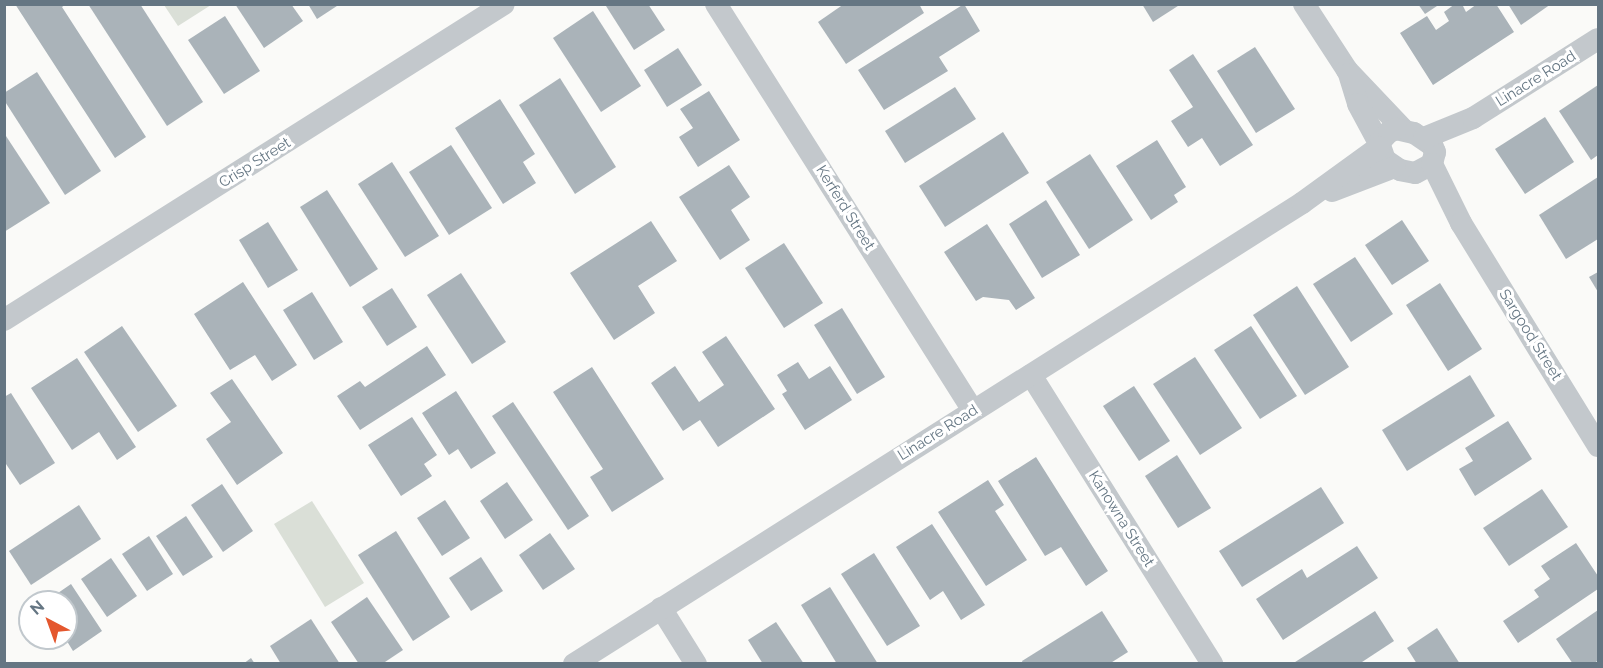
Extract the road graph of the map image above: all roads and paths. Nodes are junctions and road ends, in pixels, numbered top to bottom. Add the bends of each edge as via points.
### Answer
1 (504, 4) edge
2 (716, 4) edge
3 (1304, 4) edge
4 (1599, 39) edge
5 (1347, 70) junction
6 (1403, 129) junction
7 (1379, 145) junction
8 (1420, 159) junction
9 (1302, 203) junction
10 (4, 321) edge
11 (1030, 375) junction
12 (973, 411) junction
13 (1599, 446) edge
14 (661, 608) junction
15 (574, 663) edge
16 (696, 663) edge
17 (1212, 663) edge

1 - 10 street, Crisp Street
2 - 12 street, Kerferd Street
3 - 5 street
4 - 8 street, Linacre Road via 1473,118
5 - 6 street
5 - 7 street via 1358,104
6 - 7 street, Linacre Road via 1389,132
6 - 8 street
7 - 8 street, Sargood Street via 1386,160
7 - 9 street, Linacre Road
8 - 9 street, Linacre Road
8 - 13 street, Sargood Street
9 - 11 street, Linacre Road
11 - 12 street, Linacre Road
11 - 17 street, Kanowna Street
12 - 14 street, Linacre Road
14 - 15 street, Linacre Road
14 - 16 street

